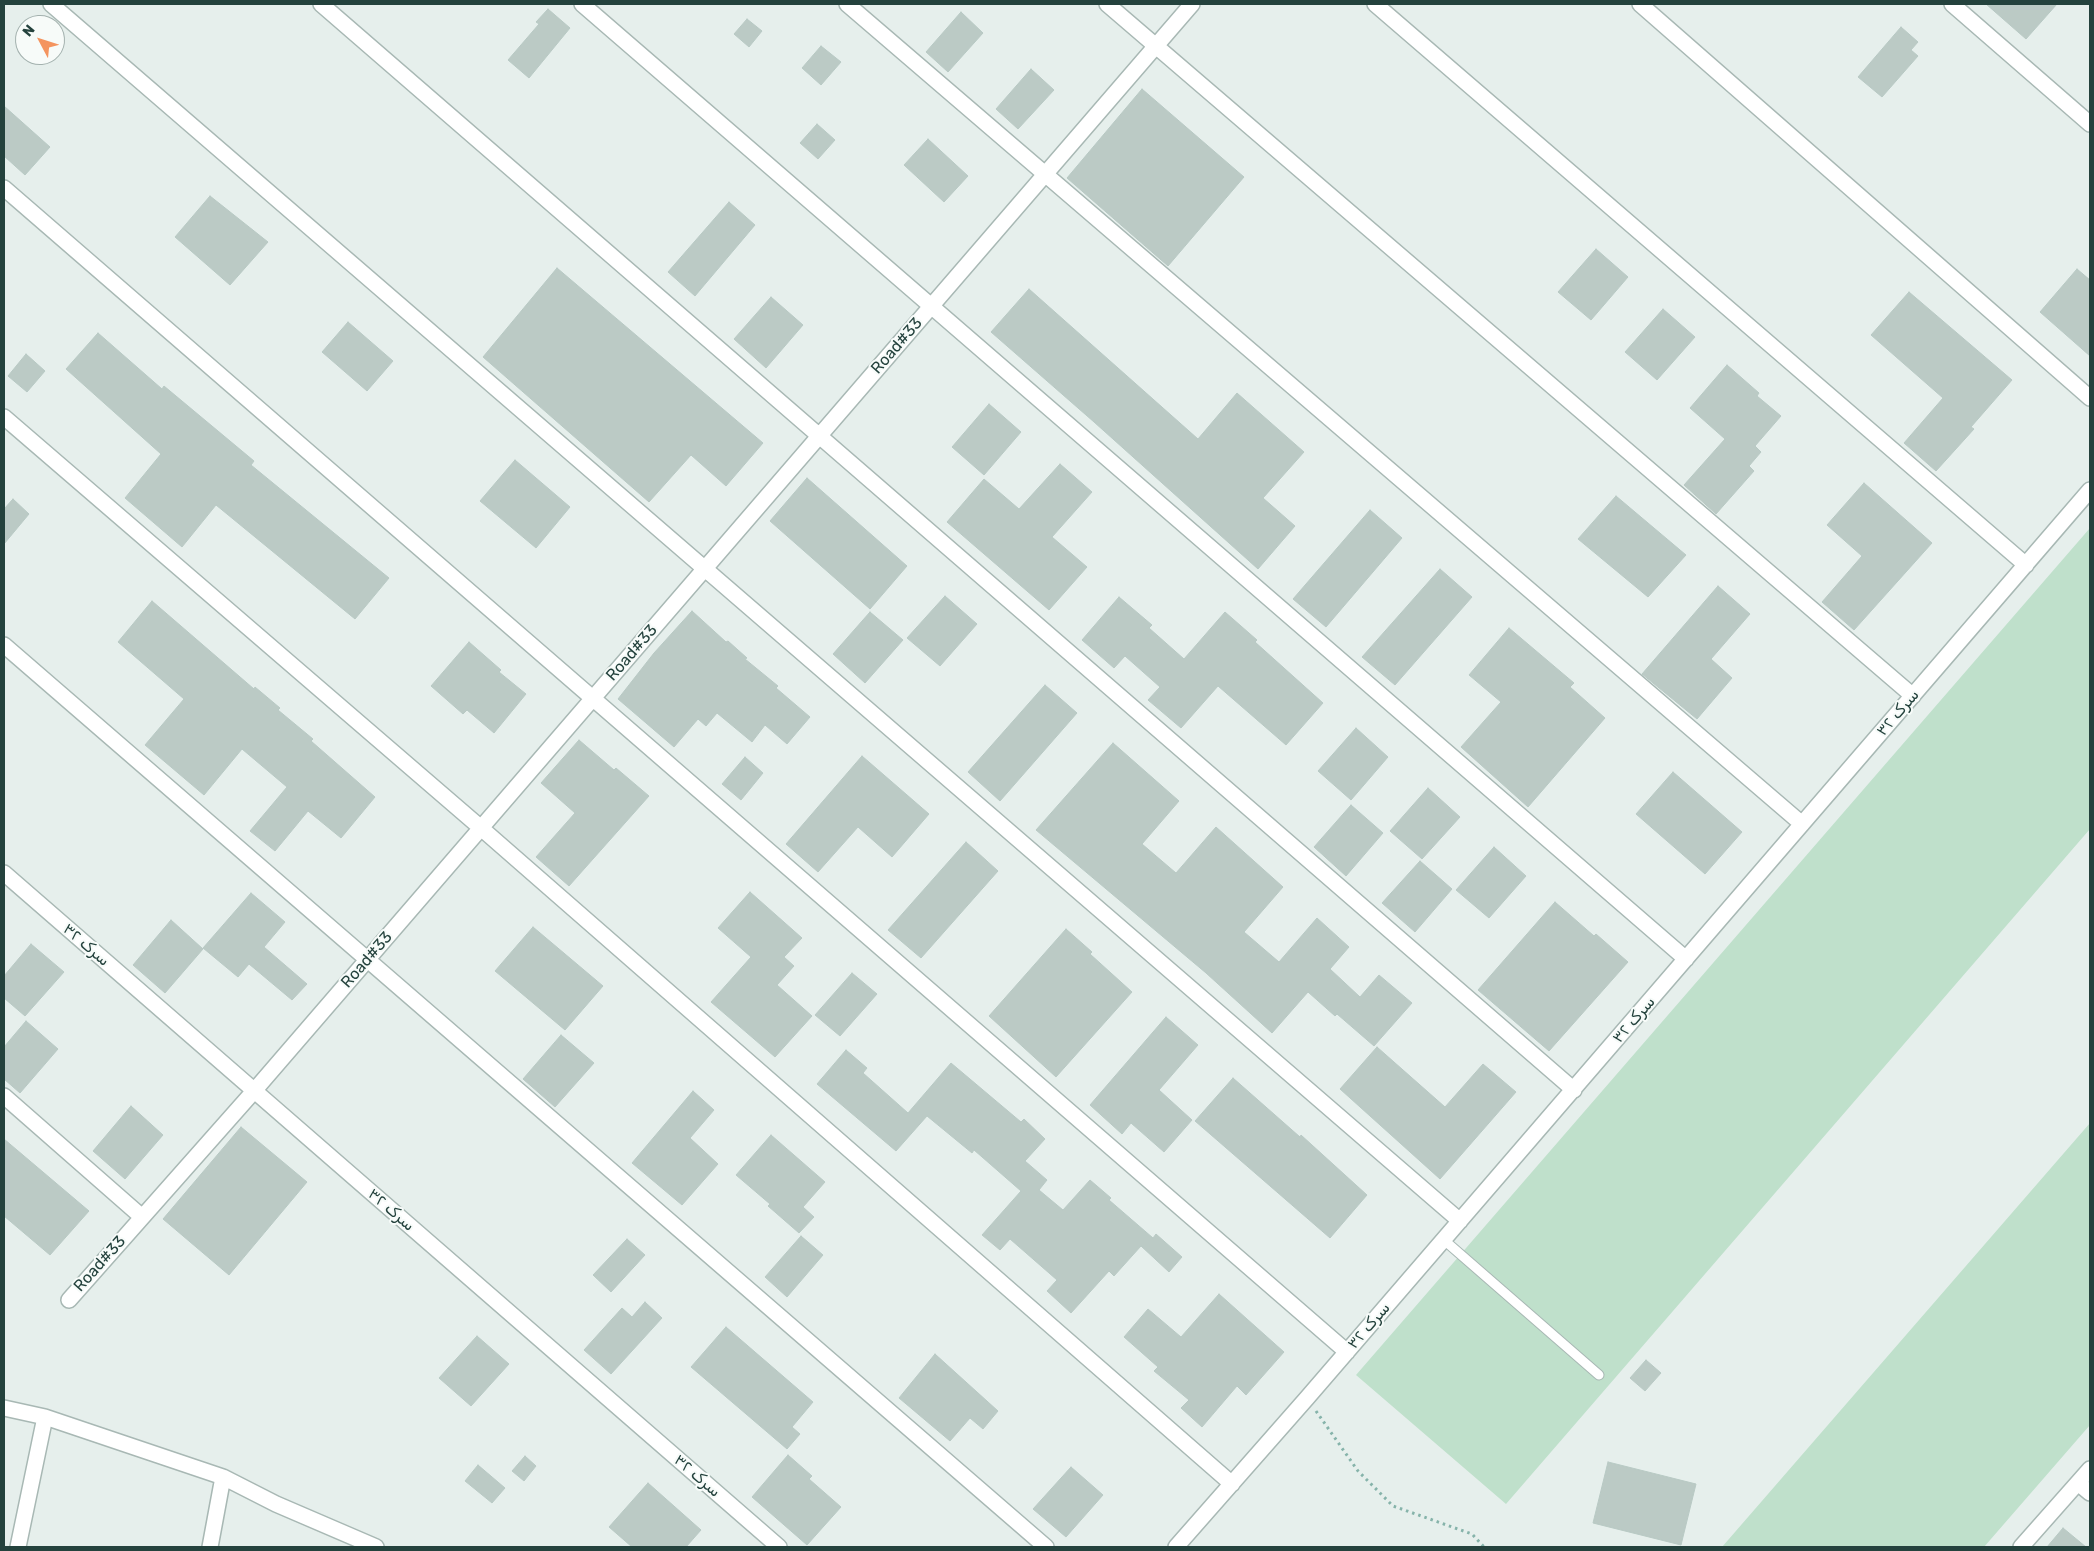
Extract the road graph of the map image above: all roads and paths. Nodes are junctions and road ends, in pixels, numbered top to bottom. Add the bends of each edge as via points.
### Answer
1 (52, 4) edge
2 (321, 4) edge
3 (582, 4) edge
4 (847, 4) edge
5 (1106, 4) edge
6 (1192, 4) edge
7 (1375, 4) edge
8 (1640, 4) edge
9 (1952, 4) edge
10 (1155, 46) junction
11 (2090, 124) edge
12 (1045, 174) junction
13 (4, 188) edge
14 (931, 306) junction
15 (2090, 398) edge
16 (4, 417) edge
17 (818, 437) junction
18 (2090, 490) edge
19 (2026, 565) junction
20 (704, 570) junction
21 (4, 645) edge
22 (1913, 696) junction
23 (593, 698) junction
24 (1802, 824) junction
25 (481, 828) junction
26 (4, 873) edge
27 (368, 959) junction
28 (1686, 959) junction
29 (1574, 1090) junction
30 (254, 1091) junction
31 (4, 1096) edge
32 (142, 1217) junction
33 (1460, 1221) junction
34 (1444, 1240) junction
35 (69, 1300) dead end
36 (1347, 1352) junction
37 (1599, 1375) dead end
38 (1307, 1398) junction
39 (4, 1408) edge
40 (45, 1417) junction
41 (2090, 1469) edge
42 (223, 1477) junction
43 (2078, 1483) junction
44 (1232, 1484) junction
45 (2090, 1493) edge
46 (18, 1547) edge
47 (210, 1547) edge
48 (376, 1547) edge
49 (779, 1547) edge
50 (1046, 1547) edge
51 (1176, 1547) edge
52 (1484, 1547) edge
53 (2020, 1547) edge

1 - 20 street
2 - 17 street
3 - 14 street
4 - 12 street
5 - 10 street
6 - 10 street, Road#33
7 - 19 street
8 - 15 street
9 - 11 street
10 - 12 street, Road#33
10 - 22 street
12 - 14 street, Road#33
12 - 24 street
13 - 23 street
14 - 17 street, Road#33
14 - 28 street
16 - 25 street
17 - 20 street, Road#33
17 - 29 street
18 - 19 street, سرک ۳۲
19 - 22 street, سرک ۳۲
20 - 23 street, Road#33
20 - 33 street
21 - 27 street
22 - 24 street, سرک ۳۲
23 - 25 street, Road#33
23 - 36 street
24 - 28 street, سرک ۳۲
25 - 27 street, Road#33
25 - 44 street
26 - 30 street, سرک ۳۲
27 - 30 street, Road#33
27 - 50 street
28 - 29 street, سرک ۳۲
29 - 33 street, سرک ۳۲
30 - 32 street, Road#33
30 - 49 street, سرک ۳۲
31 - 32 street
32 - 35 street, Road#33
33 - 34 street, سرک ۳۲
34 - 36 street, سرک ۳۲
34 - 37 lane
36 - 38 street, سرک ۳۲
38 - 44 street, سرک ۳۲
38 - 52 path via 1358,1471 1393,1506 1472,1534
39 - 40 street
40 - 42 street
40 - 46 street
41 - 43 street
42 - 47 street
42 - 48 street via 276,1504
43 - 45 street
43 - 53 street
44 - 51 street, سرک ۳۲

